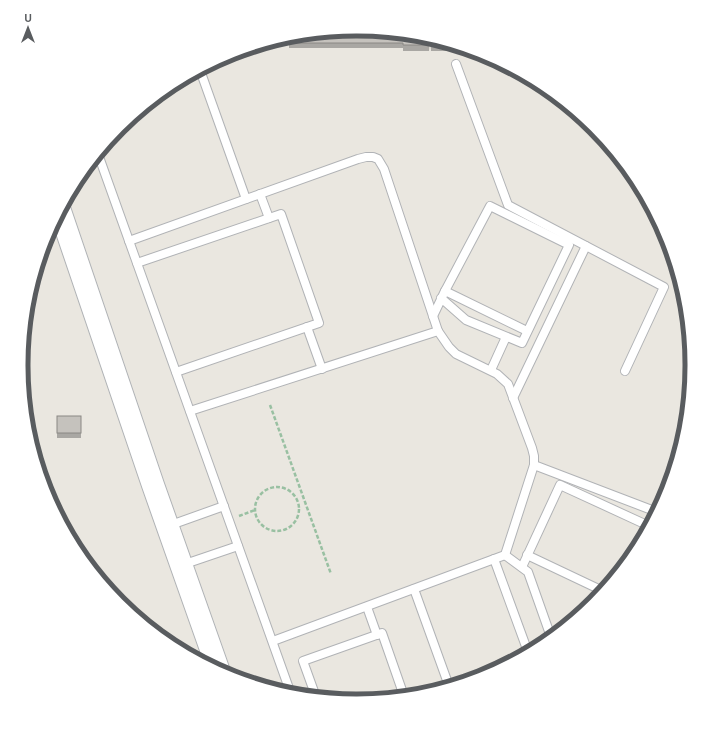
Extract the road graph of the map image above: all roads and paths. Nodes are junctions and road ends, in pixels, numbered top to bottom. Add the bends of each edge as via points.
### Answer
1 (456, 64) dead end
2 (202, 75) edge
3 (100, 160) edge
4 (260, 194) junction
5 (246, 199) junction
6 (268, 218) junction
7 (63, 219) edge
8 (129, 241) junction
9 (586, 246) junction
10 (137, 263) junction
11 (443, 294) junction
12 (433, 316) junction
13 (307, 327) junction
14 (438, 331) junction
15 (527, 331) junction
16 (506, 337) junction
17 (322, 369) junction
18 (491, 370) junction
19 (625, 371) dead end
20 (176, 372) junction
21 (514, 398) junction
22 (270, 405) dead end
23 (190, 411) junction
24 (534, 464) junction
25 (302, 498) junction
26 (298, 500) junction
27 (224, 506) junction
28 (255, 510) junction
29 (651, 510) edge
30 (229, 519) junction
31 (644, 524) edge
32 (167, 526) junction
33 (238, 546) junction
34 (505, 555) junction
35 (527, 555) junction
36 (494, 559) junction
37 (181, 566) junction
38 (522, 567) junction
39 (331, 574) dead end
40 (598, 588) edge
41 (414, 589) junction
42 (367, 607) junction
43 (549, 631) edge
44 (377, 635) junction
45 (272, 641) junction
46 (526, 646) edge
47 (215, 662) edge
48 (447, 680) edge
49 (288, 686) edge
50 (402, 690) edge
51 (314, 691) edge

1 - 9 lane via 508,205
2 - 5 lane
3 - 8 lane
4 - 5 lane
4 - 6 lane
4 - 12 lane via 358,159 378,158 384,169
5 - 8 lane
6 - 10 lane
6 - 13 lane via 281,214 284,221 319,323
7 - 32 main road
8 - 10 lane
9 - 19 lane via 664,287
9 - 21 lane
10 - 20 lane
11 - 12 lane
11 - 15 lane
11 - 15 lane via 490,206 568,246
11 - 16 lane via 466,320
12 - 14 lane
13 - 17 lane
13 - 20 lane
14 - 17 lane
14 - 18 lane via 456,354
15 - 16 lane via 522,343
16 - 18 lane
17 - 23 lane
18 - 21 lane via 508,384
20 - 23 lane
21 - 24 lane via 532,448
22 - 25 path
23 - 27 lane
24 - 29 lane
24 - 34 lane
25 - 26 path
25 - 39 path
26 - 28 path via 289,490 269,488 259,497
26 - 28 path via 298,514 285,529 272,530 265,527
27 - 30 lane
27 - 32 lane
28 - 30 path
30 - 33 lane
31 - 35 lane via 560,485
32 - 37 main road
33 - 37 lane
33 - 45 lane
34 - 36 lane
34 - 38 lane
35 - 38 lane
35 - 40 lane
36 - 41 lane
36 - 46 lane
37 - 47 main road
38 - 43 lane via 531,577
41 - 42 lane
41 - 48 lane
42 - 44 lane
42 - 45 lane
44 - 50 lane via 382,633
44 - 51 lane via 303,661
45 - 49 lane

